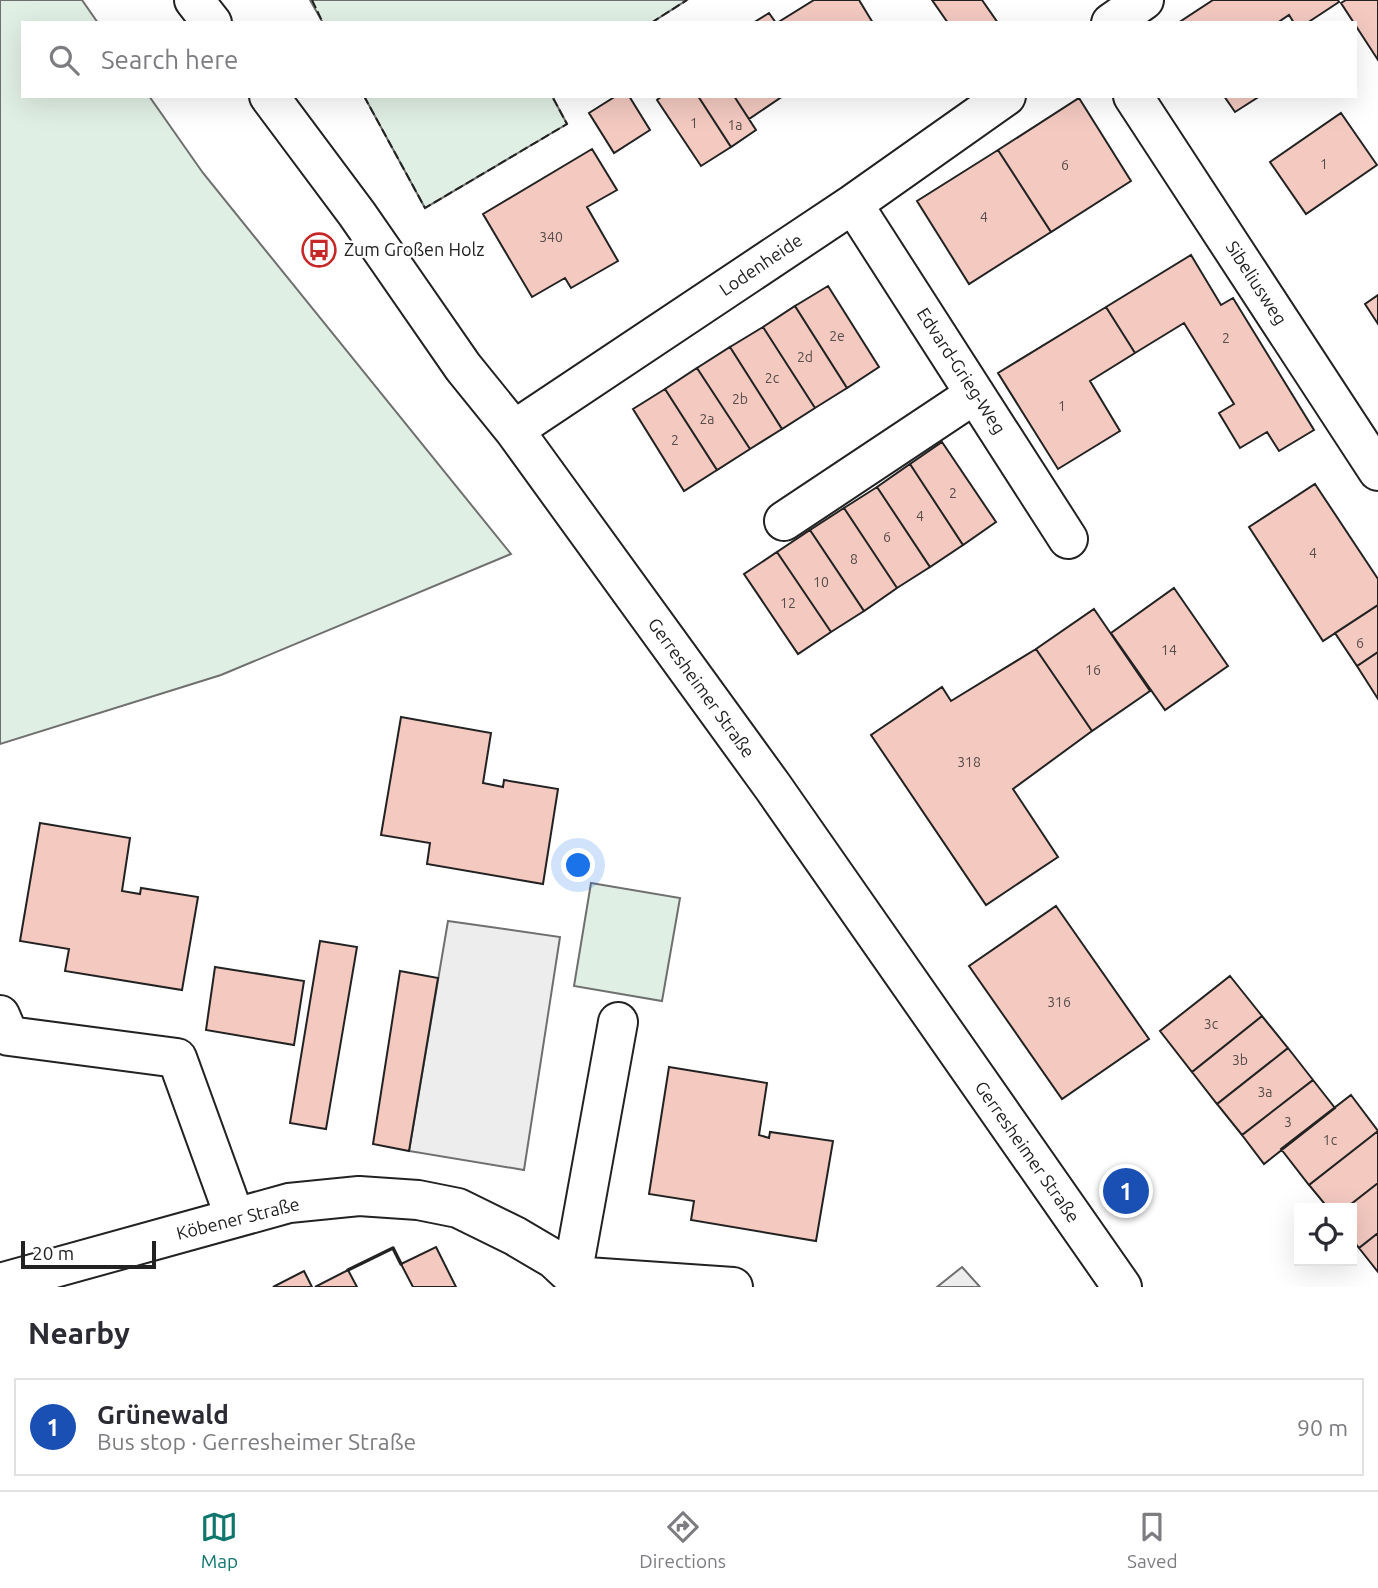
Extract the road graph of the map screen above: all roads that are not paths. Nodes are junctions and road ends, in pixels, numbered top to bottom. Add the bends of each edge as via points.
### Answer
1 (194, 0) edge
2 (1144, 0) edge
3 (210, 21) edge
4 (1114, 21) edge
5 (271, 98) edge
6 (1003, 98) edge
7 (1134, 98) edge
8 (853, 204) junction
9 (975, 394) junction
10 (514, 430) junction
11 (1378, 471) edge
12 (784, 521) dead end
13 (1069, 539) dead end
14 (0, 1015) edge
15 (618, 1021) dead end
16 (235, 1218) junction
17 (578, 1281) edge
18 (0, 1283) edge
19 (733, 1287) edge
20 (1122, 1287) edge

1 - 3 street
2 - 4 street
5 - 10 street, Gerresheimer Straße via 463,367
6 - 8 street, Lodenheide
7 - 11 street, Sibeliusweg
8 - 9 street, Edvard-Grieg-Weg
8 - 10 street, Lodenheide
9 - 12 street
9 - 13 street, Edvard-Grieg-Weg
10 - 20 street, Gerresheimer Straße via 773,787
14 - 16 street via 9,1037 177,1058
15 - 17 street
16 - 17 street, Köbener Straße via 289,1203 342,1197 418,1200 458,1208 515,1236 554,1259
16 - 18 street, Köbener Straße
17 - 19 street

